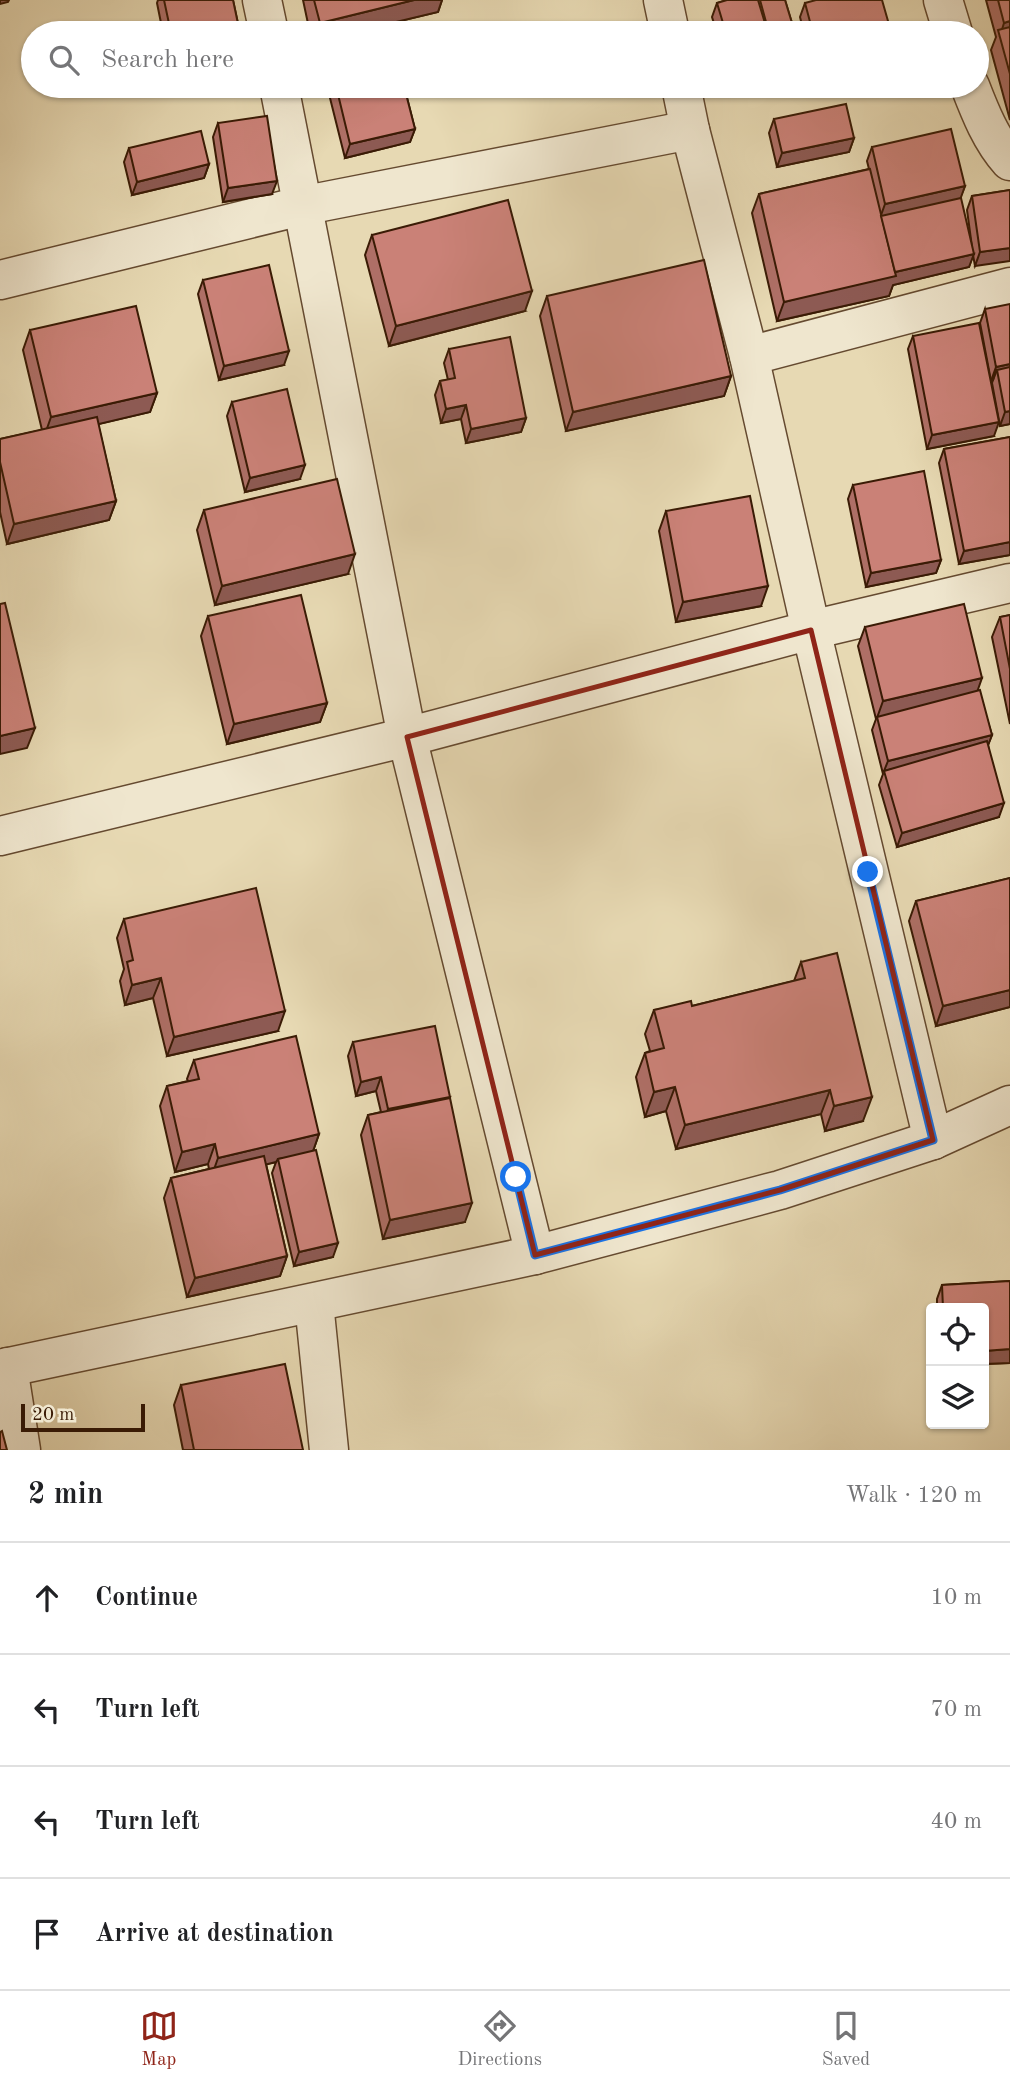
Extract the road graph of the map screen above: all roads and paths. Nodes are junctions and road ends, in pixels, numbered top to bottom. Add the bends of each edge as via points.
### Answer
1 (262, 0) edge
2 (663, 0) edge
3 (943, 0) edge
4 (266, 21) edge
5 (667, 21) edge
6 (949, 21) edge
7 (281, 98) edge
8 (683, 98) edge
9 (975, 98) edge
10 (690, 130) junction
11 (1010, 161) edge
12 (301, 206) junction
13 (0, 280) edge
14 (1010, 287) edge
15 (749, 356) junction
16 (1010, 583) edge
17 (810, 630) junction
18 (407, 737) junction
19 (0, 836) edge
20 (1010, 1105) edge
21 (933, 1140) junction
22 (535, 1255) junction
23 (314, 1303) junction
24 (4, 1368) edge
25 (21, 1450) edge
26 (329, 1450) edge

1 - 4 street
2 - 5 street
3 - 6 street
7 - 12 street
8 - 10 street
9 - 11 street
10 - 12 street
10 - 15 street
12 - 13 street
12 - 18 street
14 - 15 street
15 - 17 street
16 - 17 street
17 - 18 street
17 - 21 street
18 - 19 street
18 - 22 street
20 - 21 street
21 - 22 street via 780,1190
22 - 23 street
23 - 24 street
23 - 26 street
24 - 25 street

